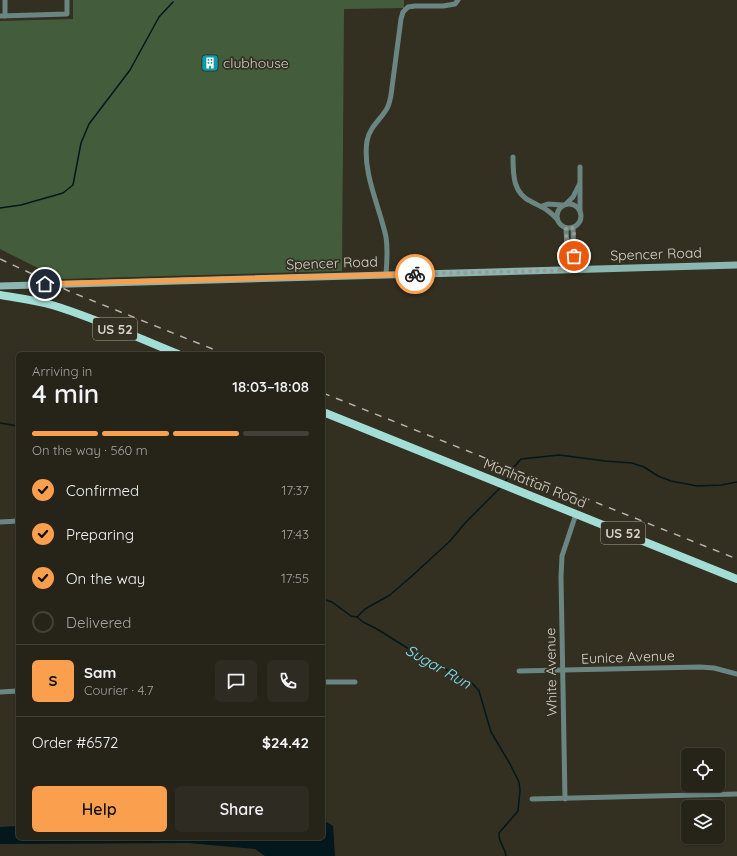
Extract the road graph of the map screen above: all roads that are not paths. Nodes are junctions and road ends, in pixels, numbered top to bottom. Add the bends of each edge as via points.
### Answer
1 (5, 0) edge
2 (67, 0) edge
3 (458, 0) edge
4 (3, 16) edge
5 (513, 157) dead end
6 (580, 166) dead end
7 (580, 184) junction
8 (564, 205) junction
9 (542, 206) junction
10 (580, 211) junction
11 (557, 219) junction
12 (566, 228) junction
13 (574, 228) junction
14 (737, 265) edge
15 (571, 270) junction
16 (386, 274) junction
17 (0, 286) edge
18 (0, 296) edge
19 (173, 352) edge
20 (325, 413) edge
21 (576, 514) junction
22 (16, 521) edge
23 (0, 522) edge
24 (737, 579) edge
25 (519, 671) dead end
26 (563, 671) junction
27 (737, 674) edge
28 (325, 682) edge
29 (355, 682) dead end
30 (16, 691) edge
31 (0, 692) edge
32 (737, 794) edge
33 (532, 799) dead end
34 (565, 799) junction

1 - 4 street
2 - 4 street via 67,14
3 - 16 street via 455,4 443,6 408,7 403,12 388,106 371,129 367,141 370,180 386,238
5 - 9 street via 513,178 519,192 530,202
6 - 7 street
7 - 8 street via 573,197
7 - 10 street
8 - 9 street
8 - 10 street via 574,205
8 - 11 street via 558,212
9 - 11 street
10 - 13 street via 581,220
11 - 12 street via 561,226
12 - 13 street
12 - 15 street
13 - 15 street
14 - 15 street, Spencer Road
15 - 16 street, Spencer Road
16 - 17 street, Spencer Road
18 - 19 main road, US 52 via 50,304
20 - 21 main road, Manhattan Road / US 52
21 - 24 main road, Manhattan Road / US 52
21 - 26 street, White Avenue via 562,556
22 - 23 street
25 - 26 street, Eunice Avenue
26 - 27 street, Eunice Avenue via 700,667
26 - 34 street, White Avenue
28 - 29 street
30 - 31 street
32 - 34 street
33 - 34 street

